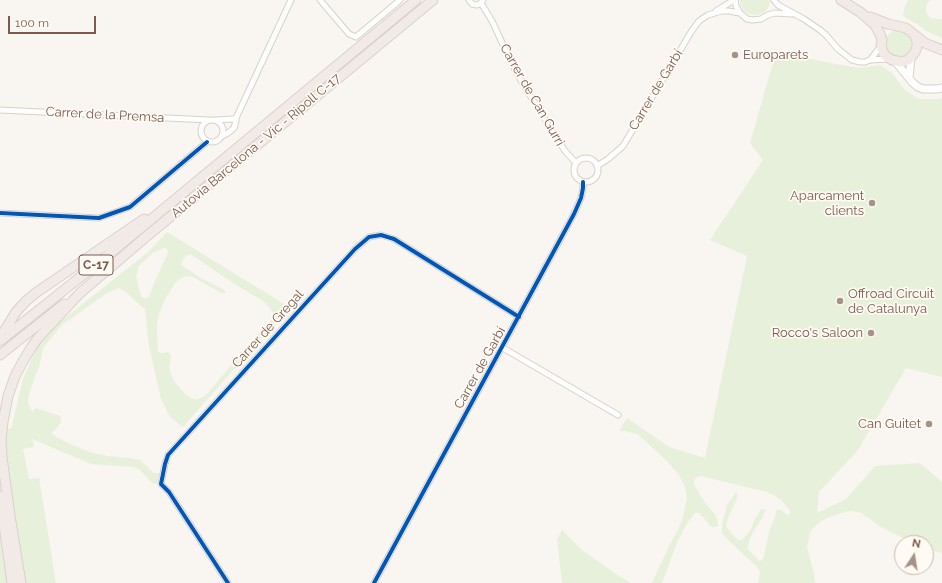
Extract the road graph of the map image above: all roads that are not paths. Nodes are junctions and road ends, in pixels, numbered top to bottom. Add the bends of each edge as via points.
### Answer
1 (291, 0) edge
2 (320, 0) edge
3 (400, 0) edge
4 (416, 0) edge
5 (433, 0) edge
6 (469, 0) edge
7 (734, 0) edge
8 (774, 0) edge
9 (841, 0) edge
10 (482, 2) edge
11 (860, 12) junction
12 (714, 13) junction
13 (740, 13) junction
14 (768, 15) junction
15 (795, 15) junction
16 (897, 26) junction
17 (915, 36) junction
18 (881, 43) junction
19 (942, 51) edge
20 (912, 56) junction
21 (870, 60) junction
22 (892, 60) junction
23 (909, 78) junction
24 (942, 88) edge
25 (0, 110) edge
26 (236, 118) junction
27 (211, 120) junction
28 (222, 136) junction
29 (207, 142) junction
30 (576, 163) junction
31 (597, 166) junction
32 (583, 182) junction
33 (191, 187) junction
34 (0, 213) edge
35 (80, 293) junction
36 (519, 317) junction
37 (0, 339) edge
38 (503, 348) junction
39 (0, 355) edge
40 (618, 415) dead end
41 (0, 496) edge
42 (0, 521) edge
43 (8, 551) junction
44 (12, 583) edge
45 (21, 583) edge
46 (228, 583) edge
47 (374, 583) edge

1 - 26 street
2 - 3 street via 349,34 356,37
4 - 33 highway, Autovia Barcelona - Vic - Ripoll C-17 / C-17
5 - 35 highway, Autovia Barcelona - Vic - Ripoll C-17 / C-17
6 - 10 street, Carrer de Can Gurri via 474,5
7 - 12 street, Carrer de Garbí
7 - 13 street
8 - 14 street via 772,11
8 - 15 street
9 - 11 highway
10 - 30 street, Carrer de Can Gurri via 523,84 565,151
11 - 16 highway
11 - 18 highway via 875,26 880,34
12 - 13 street, Carrer de Garbí
12 - 31 street, Carrer de Garbí via 695,25 623,146
13 - 14 street, Carrer de Garbí via 752,20
14 - 15 street, Carrer de Garbí
15 - 21 street via 826,35 848,58 860,62
16 - 17 highway via 909,29
16 - 18 highway via 885,33
17 - 19 highway
17 - 20 highway via 917,47
18 - 21 street
18 - 22 highway via 884,54
19 - 20 highway via 928,51
20 - 22 highway via 902,62
20 - 23 street
21 - 22 street
22 - 23 street
23 - 24 street via 924,89
25 - 27 street, Carrer de la Premsa
26 - 27 street, Carrer de la Premsa
26 - 28 street via 234,128
27 - 28 street via 222,126
27 - 29 street via 203,124 200,130
28 - 29 street via 217,141
29 - 34 street via 130,208 99,218
30 - 31 street via 588,158
30 - 32 street via 574,173 577,179
31 - 32 street via 597,175 588,182
32 - 36 street, Carrer de Garbí via 581,198 574,214
33 - 37 highway, C-17
33 - 37 highway via 26,301 16,312
35 - 39 highway, C-17
35 - 45 highway via 31,348 15,376 5,409 2,457
36 - 38 street, Carrer de Garbí
36 - 46 street, Carrer de Gregal via 394,239 381,235 369,237 355,249 168,454 161,484 169,492
38 - 40 street
38 - 47 street, Carrer de Garbí
41 - 43 highway
42 - 43 highway
43 - 44 highway

